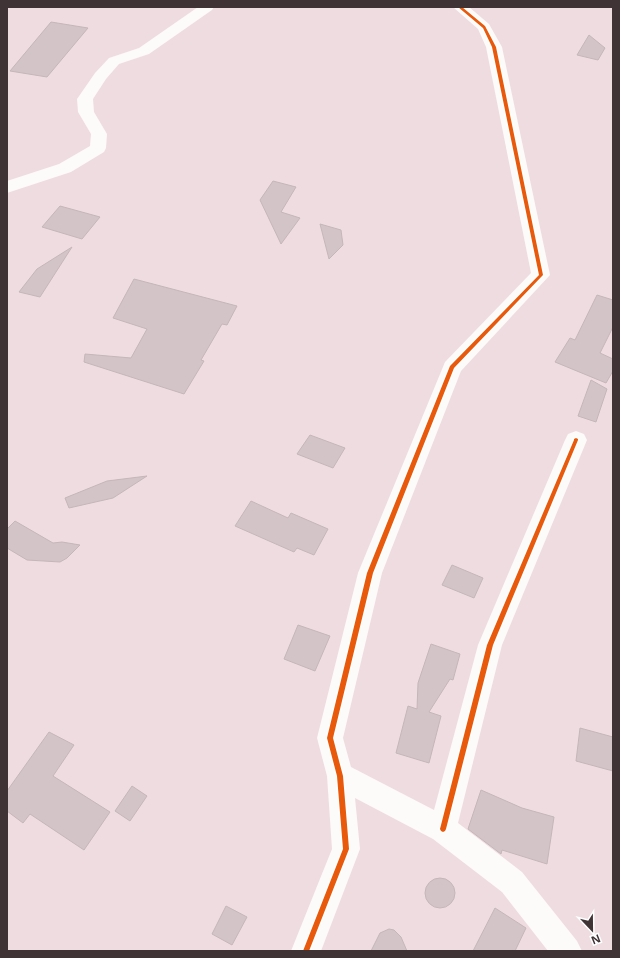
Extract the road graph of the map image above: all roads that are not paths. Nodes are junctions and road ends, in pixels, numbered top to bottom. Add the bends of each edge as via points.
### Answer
1 (207, 7) edge
2 (460, 7) edge
3 (7, 187) edge
4 (576, 440) dead end
5 (340, 776) junction
6 (443, 830) junction
7 (306, 951) edge
8 (567, 951) edge

1 - 3 street via 144,51 114,61 100,76 86,99 86,112 99,134 98,148 65,168
2 - 5 street via 484,27 494,47 541,275 452,367 370,573 330,738
4 - 6 street via 490,645
5 - 6 street
5 - 7 street via 346,849
6 - 8 street via 512,882

